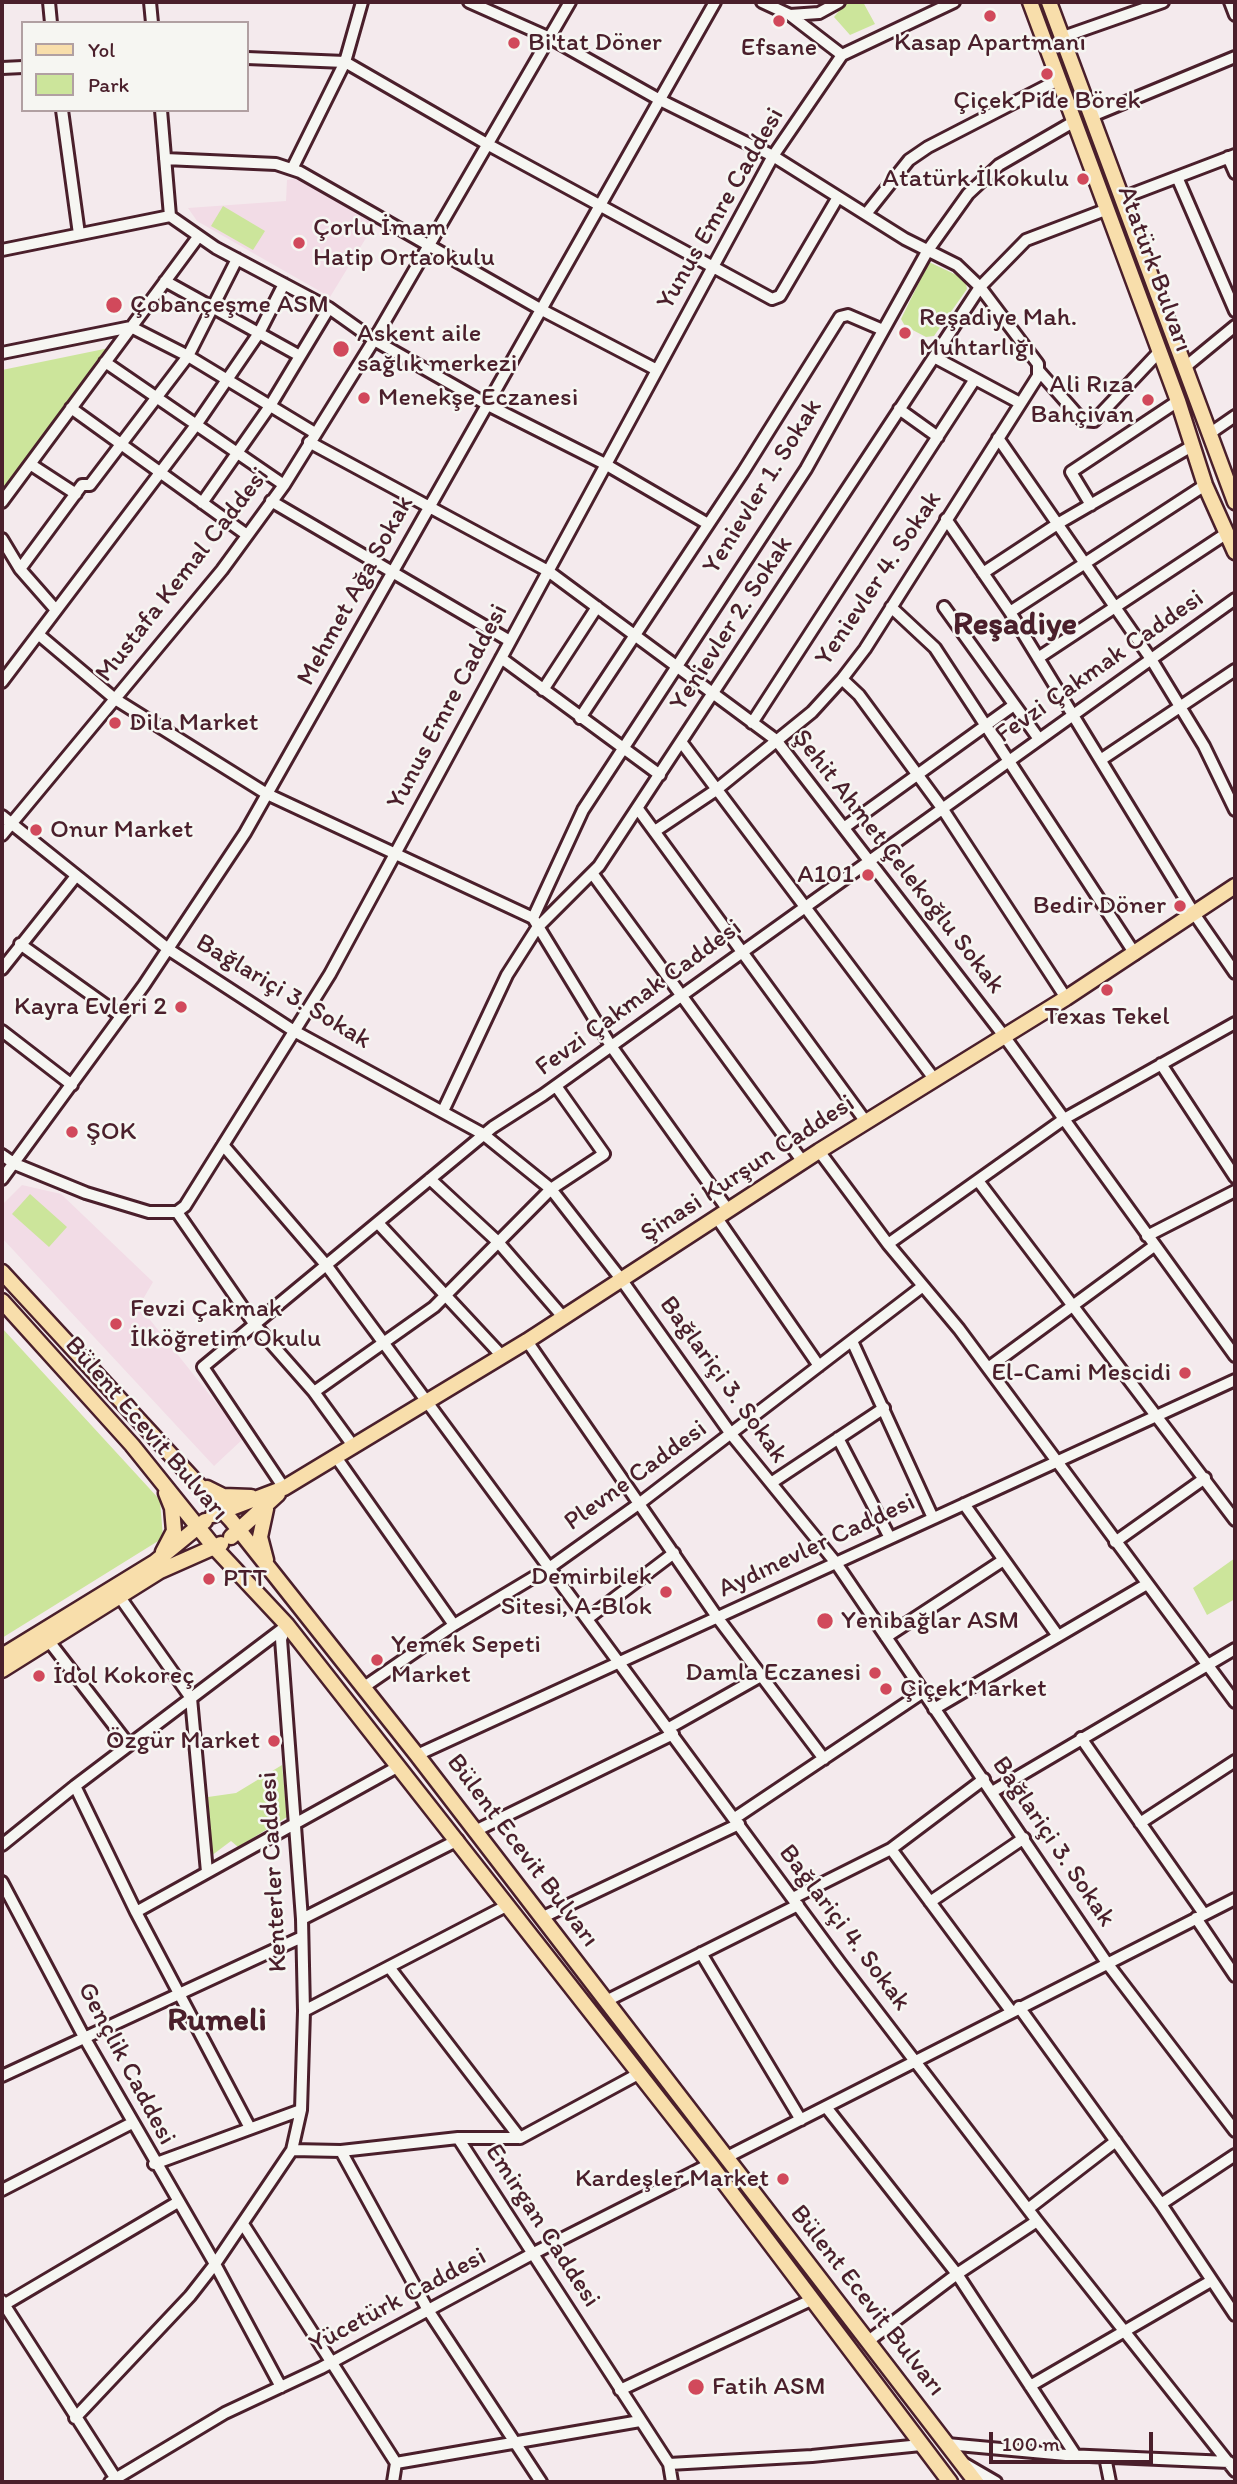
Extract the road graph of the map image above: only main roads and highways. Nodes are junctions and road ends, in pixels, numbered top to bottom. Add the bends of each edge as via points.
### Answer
1 (1030, 2) edge
2 (1049, 2) edge
3 (1235, 502) edge
4 (1235, 552) edge
5 (1235, 886) edge
6 (2, 1272) edge
7 (2, 1301) edge
8 (154, 1470) junction
9 (194, 1480) junction
10 (268, 1499) junction
11 (219, 1528) junction
12 (157, 1567) junction
13 (270, 1571) junction
14 (240, 1572) junction
15 (45, 1636) junction
16 (2, 1656) edge
17 (2, 1670) edge
18 (950, 2482) edge
19 (976, 2482) edge

1 - 4 main road, Atatürk Bulvarı via 1205,485
2 - 3 main road, Atatürk Bulvarı
5 - 10 main road, Şinasi Kurşun Caddesi via 527,1341
6 - 9 main road, Bülent Ecevit Bulvarı
7 - 8 main road, Bülent Ecevit Bulvarı
8 - 11 main road, Bülent Ecevit Bulvarı
8 - 12 main road via 172,1508 174,1531
9 - 10 main road via 223,1496
9 - 11 main road, Bülent Ecevit Bulvarı
10 - 11 main road, Şinasi Kurşun Caddesi
10 - 11 main road, Şinasi Kurşun Caddesi
10 - 13 main road via 260,1537
11 - 12 main road, Şinasi Kurşun Caddesi
11 - 12 main road, Şinasi Kurşun Caddesi
11 - 13 main road, Bülent Ecevit Bulvarı
11 - 14 main road, Bülent Ecevit Bulvarı
12 - 14 main road via 204,1558 223,1561
12 - 15 main road, Şinasi Kurşun Caddesi
13 - 19 main road, Bülent Ecevit Bulvarı via 364,1686
14 - 18 main road, Bülent Ecevit Bulvarı via 287,1625 640,2073
15 - 16 main road, Şinasi Kurşun Caddesi
15 - 17 main road, Şinasi Kurşun Caddesi

